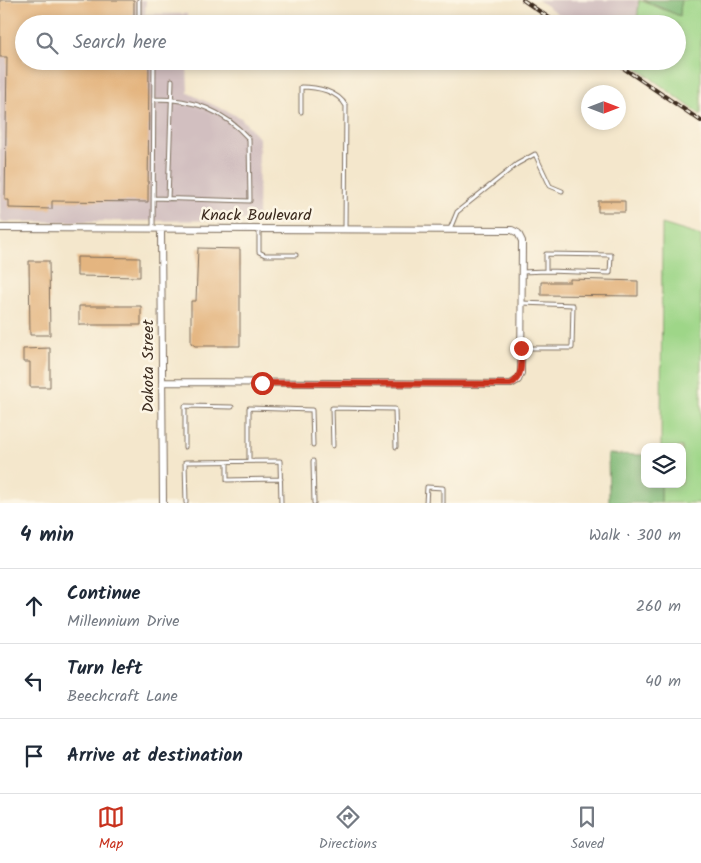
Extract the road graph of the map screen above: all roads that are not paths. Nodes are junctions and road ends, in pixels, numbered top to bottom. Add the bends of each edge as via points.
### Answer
1 (139, 0) edge
2 (139, 15) edge
3 (154, 70) edge
4 (172, 80) dead end
5 (155, 99) junction
6 (171, 99) junction
7 (301, 112) dead end
8 (562, 191) dead end
9 (153, 198) junction
10 (168, 198) junction
11 (0, 228) edge
12 (157, 229) junction
13 (259, 229) junction
14 (345, 230) junction
15 (450, 230) junction
16 (296, 255) dead end
17 (546, 271) junction
18 (522, 272) junction
19 (522, 303) junction
20 (521, 348) junction
21 (162, 382) junction
22 (232, 407) dead end
23 (313, 445) dead end
24 (333, 446) dead end
25 (185, 447) dead end
26 (396, 447) dead end
27 (313, 461) dead end
28 (227, 462) junction
29 (249, 462) junction
30 (281, 479) junction
31 (163, 503) edge
32 (186, 503) edge
33 (281, 503) edge
34 (314, 503) edge
35 (426, 503) edge
36 (443, 503) edge

1 - 2 lane
3 - 5 lane
4 - 6 lane
5 - 6 lane
5 - 9 lane
6 - 10 lane
6 - 10 lane via 222,114 249,139 250,201
7 - 14 lane via 301,87 316,87 342,98 346,106
8 - 15 lane via 550,186 535,154 517,164 457,212
9 - 10 lane
9 - 12 lane
11 - 12 street, Knack Boulevard
12 - 13 street, Knack Boulevard
12 - 21 street, Dakota Street
13 - 14 street, Knack Boulevard
13 - 16 lane via 259,252 265,255
14 - 15 street, Knack Boulevard
15 - 18 street, Knack Boulevard via 518,232 522,241
17 - 17 lane via 546,254 611,255 610,272
17 - 18 lane
18 - 19 street
19 - 20 street
19 - 20 lane via 574,305 572,348
20 - 21 street via 521,373 511,384
21 - 31 street, Dakota Street
22 - 25 lane via 185,406
23 - 29 lane via 312,410 249,408
24 - 26 lane via 332,408 367,408 395,409
27 - 34 lane
28 - 29 lane
28 - 30 lane via 227,480
28 - 32 lane via 185,462
29 - 30 lane via 280,461
30 - 33 lane
35 - 36 lane via 427,487 440,487 443,488

